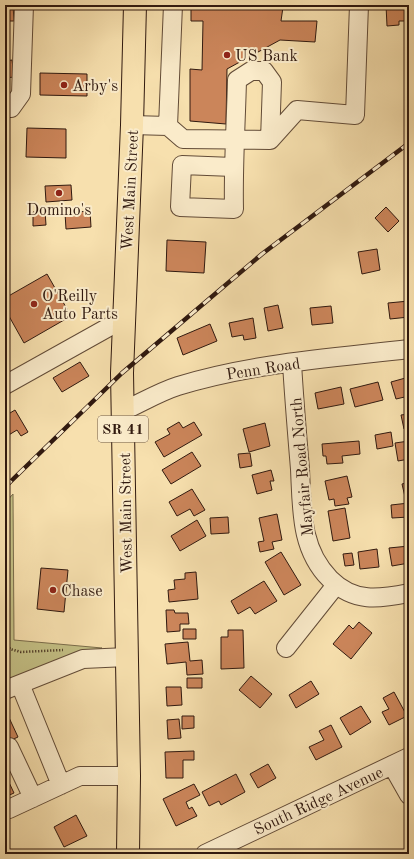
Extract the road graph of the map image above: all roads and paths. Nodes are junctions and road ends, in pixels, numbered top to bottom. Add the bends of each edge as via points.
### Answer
1 (24, 5) edge
2 (135, 5) edge
3 (173, 5) edge
4 (359, 5) edge
5 (5, 108) edge
6 (132, 126) junction
7 (168, 126) junction
8 (236, 139) junction
9 (270, 140) junction
10 (233, 167) dead end
11 (125, 318) junction
12 (409, 350) edge
13 (292, 363) junction
14 (5, 385) edge
15 (123, 411) junction
16 (336, 585) junction
17 (409, 593) edge
18 (286, 648) dead end
19 (127, 657) junction
20 (12, 687) edge
21 (9, 747) dead end
22 (409, 757) edge
23 (392, 765) junction
24 (129, 776) junction
25 (61, 785) junction
26 (409, 795) edge
27 (33, 798) junction
28 (9, 809) dead end
29 (128, 854) edge
30 (205, 854) edge

1 - 5 street via 21,94 11,108
2 - 6 main road, West Main Street / SR 41
3 - 7 street
4 - 9 street via 355,115 298,110
6 - 7 street
6 - 11 main road, West Main Street / SR 41
7 - 8 street via 183,139
8 - 9 street
8 - 9 street via 237,80 251,71 264,71 272,82
8 - 10 street
11 - 14 street
11 - 15 main road, West Main Street / SR 41
12 - 13 street, Penn Road
13 - 15 street, Penn Road via 218,375 176,387
13 - 16 street, Mayfair Road North via 304,524 310,551 320,569
15 - 19 main road, West Main Street / SR 41
16 - 17 street, Mayfair Road North via 349,594 369,598
16 - 18 street
19 - 20 street via 83,659
19 - 24 main road, West Main Street / SR 41
20 - 25 street
21 - 27 street
22 - 23 street, South Ridge Avenue
23 - 26 street
23 - 30 street, South Ridge Avenue
24 - 25 street via 80,776
24 - 29 main road, West Main Street / SR 41
25 - 27 street
27 - 28 street

